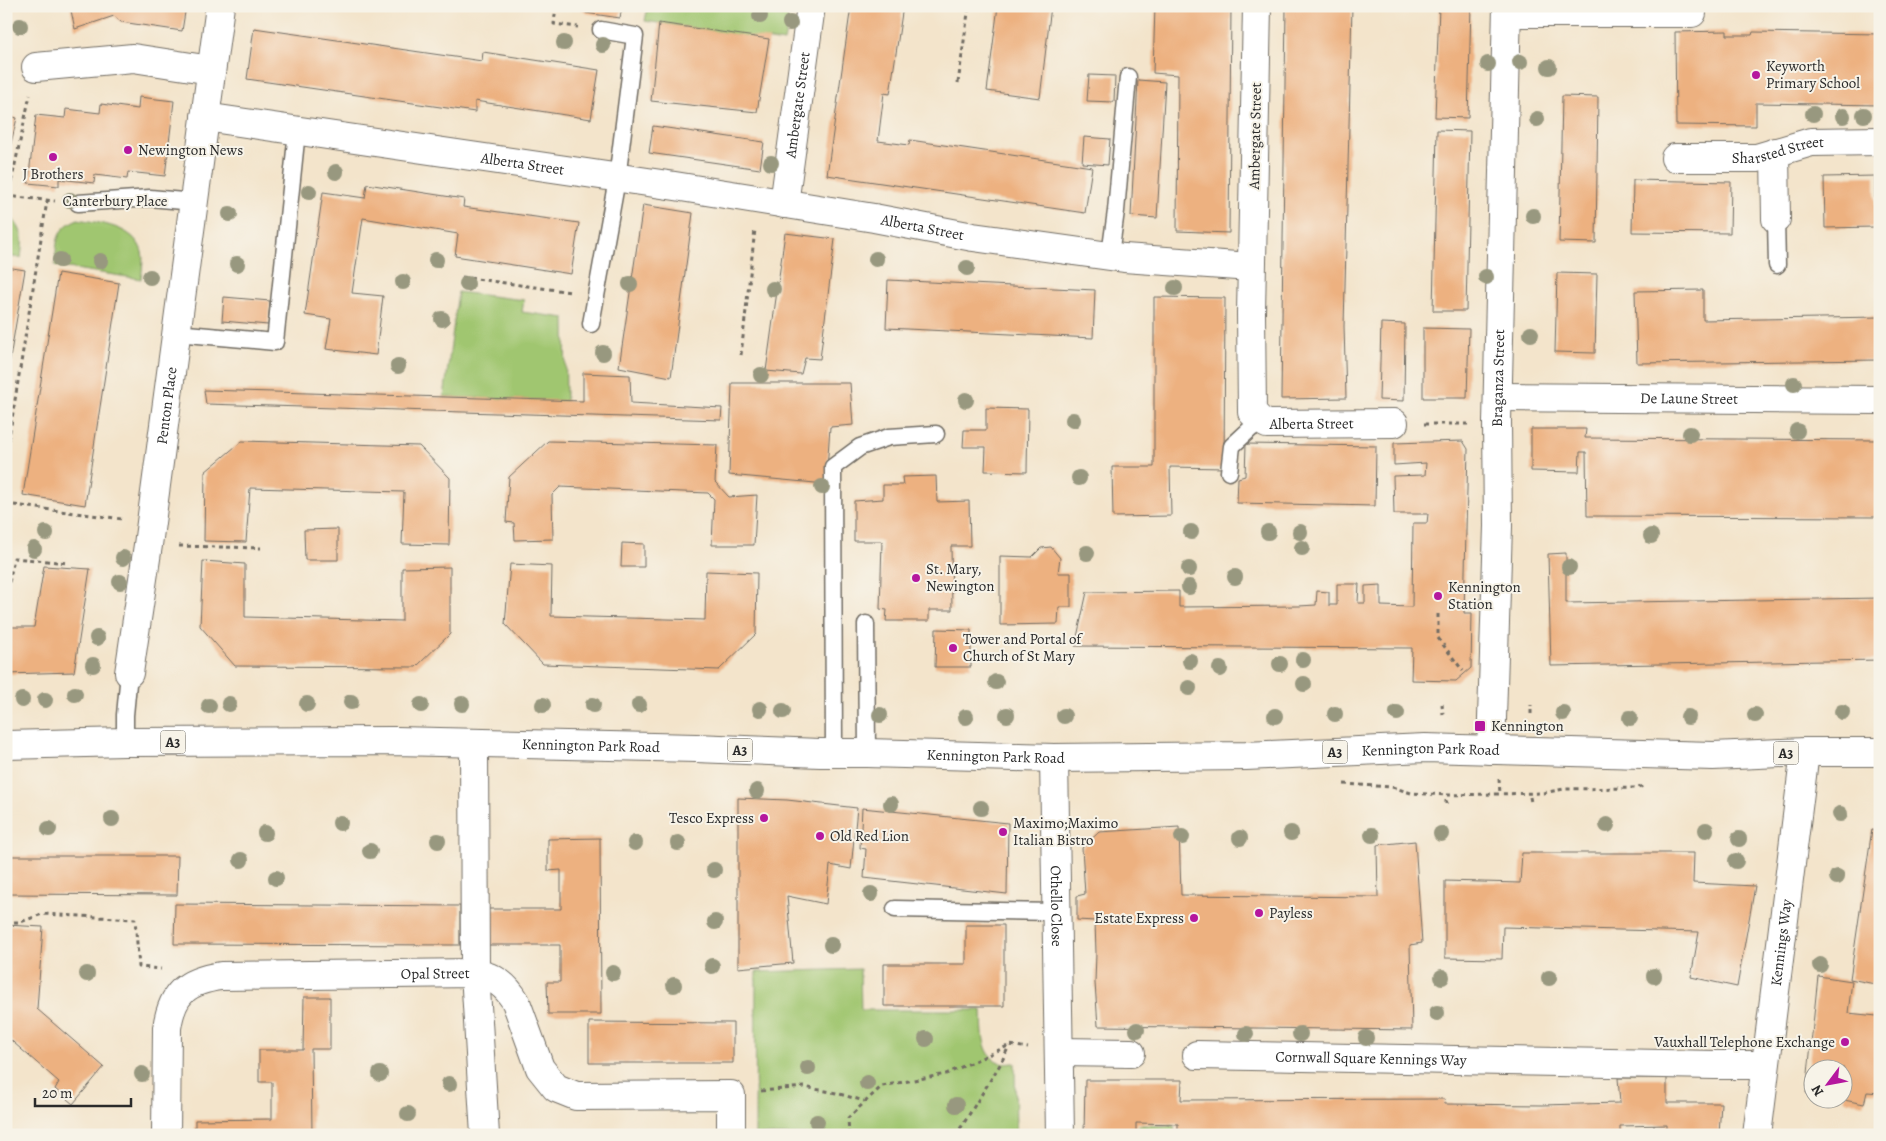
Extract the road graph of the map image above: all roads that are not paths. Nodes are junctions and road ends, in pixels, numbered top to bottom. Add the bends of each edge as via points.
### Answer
1 (220, 6) edge
2 (811, 6) edge
3 (1257, 6) edge
4 (1507, 10) edge
5 (1692, 13) dead end
6 (601, 30) road end
7 (36, 67) road end
8 (211, 70) junction
9 (1128, 77) dead end
10 (206, 117) junction
11 (297, 131) junction
12 (1880, 141) edge
13 (1775, 152) junction
14 (1675, 158) dead end
15 (617, 179) junction
16 (194, 202) junction
17 (772, 202) junction
18 (78, 203) road end
19 (1776, 219) joint
20 (1110, 255) junction
21 (1777, 266) dead end
22 (1251, 267) junction
23 (591, 324) dead end
24 (176, 333) junction
25 (1880, 400) edge
26 (1498, 410) junction
27 (1260, 420) junction
28 (1394, 423) road end
29 (936, 434) dead end
30 (1229, 472) dead end
31 (866, 624) dead end
32 (129, 673) joint
33 (118, 742) junction
34 (474, 743) junction
35 (6, 745) edge
36 (1491, 750) junction
37 (1805, 752) junction
38 (1880, 752) edge
39 (834, 753) junction
40 (867, 753) junction
41 (1054, 758) junction
42 (894, 909) dead end
43 (1058, 912) junction
44 (475, 973) junction
45 (1059, 1052) junction
46 (1131, 1053) dead end
47 (1197, 1056) dead end
48 (1765, 1065) junction
49 (166, 1135) edge
50 (485, 1135) edge
51 (731, 1135) edge
52 (1060, 1135) edge
53 (1757, 1135) edge

1 - 8 main road, Penton Place
2 - 17 main road, Ambergate Street
3 - 22 main road, Ambergate Street
4 - 5 main road
4 - 26 main road, Braganza Street
6 - 15 lane via 635,36
7 - 8 main road via 133,58
8 - 10 main road, Penton Place
9 - 20 lane
10 - 11 main road, Alberta Street
10 - 16 main road, Penton Place
11 - 15 main road, Alberta Street
11 - 24 lane via 275,342
12 - 13 main road, Sharsted Street via 1811,142
13 - 14 main road, Sharsted Street via 1757,158
13 - 19 main road
15 - 17 main road, Alberta Street
15 - 23 lane
16 - 18 lane, Canterbury Place via 150,198
16 - 24 main road, Penton Place
17 - 20 main road, Alberta Street via 972,237
19 - 21 lane
20 - 22 main road, Alberta Street
22 - 27 main road, Alberta Street via 1252,412
24 - 32 main road, Penton Place
25 - 26 main road, De Laune Street
26 - 36 main road, Braganza Street
27 - 28 main road, Alberta Street via 1267,424
27 - 30 lane via 1232,446
29 - 39 lane via 889,437 860,447 834,467
31 - 40 lane
32 - 33 lane, Penton Place via 125,715
33 - 34 main road, Kennington Park Road / A3
33 - 35 main road, A3
34 - 39 main road, Kennington Park Road / A3
34 - 44 main road
36 - 37 main road, Kennington Park Road / A3 via 1713,756
36 - 41 main road, Kennington Park Road / A3 via 1425,748 1246,756
37 - 38 main road, Kennington Park Road / A3
37 - 48 main road, Kennings Way
39 - 40 main road, Kennington Park Road / A3
40 - 41 main road, Kennington Park Road / A3
41 - 43 main road, Othello Close
42 - 43 lane
43 - 45 main road, Othello Close
44 - 49 main road, Opal Street via 221,976 198,980 174,1000 170,1012
44 - 50 main road
44 - 51 main road, Opal Street via 496,980 511,993 540,1068 556,1088 576,1096 731,1095
45 - 46 main road
45 - 52 main road
47 - 48 main road, Cornwall Square Kennings Way
48 - 53 main road, Kennings Way

